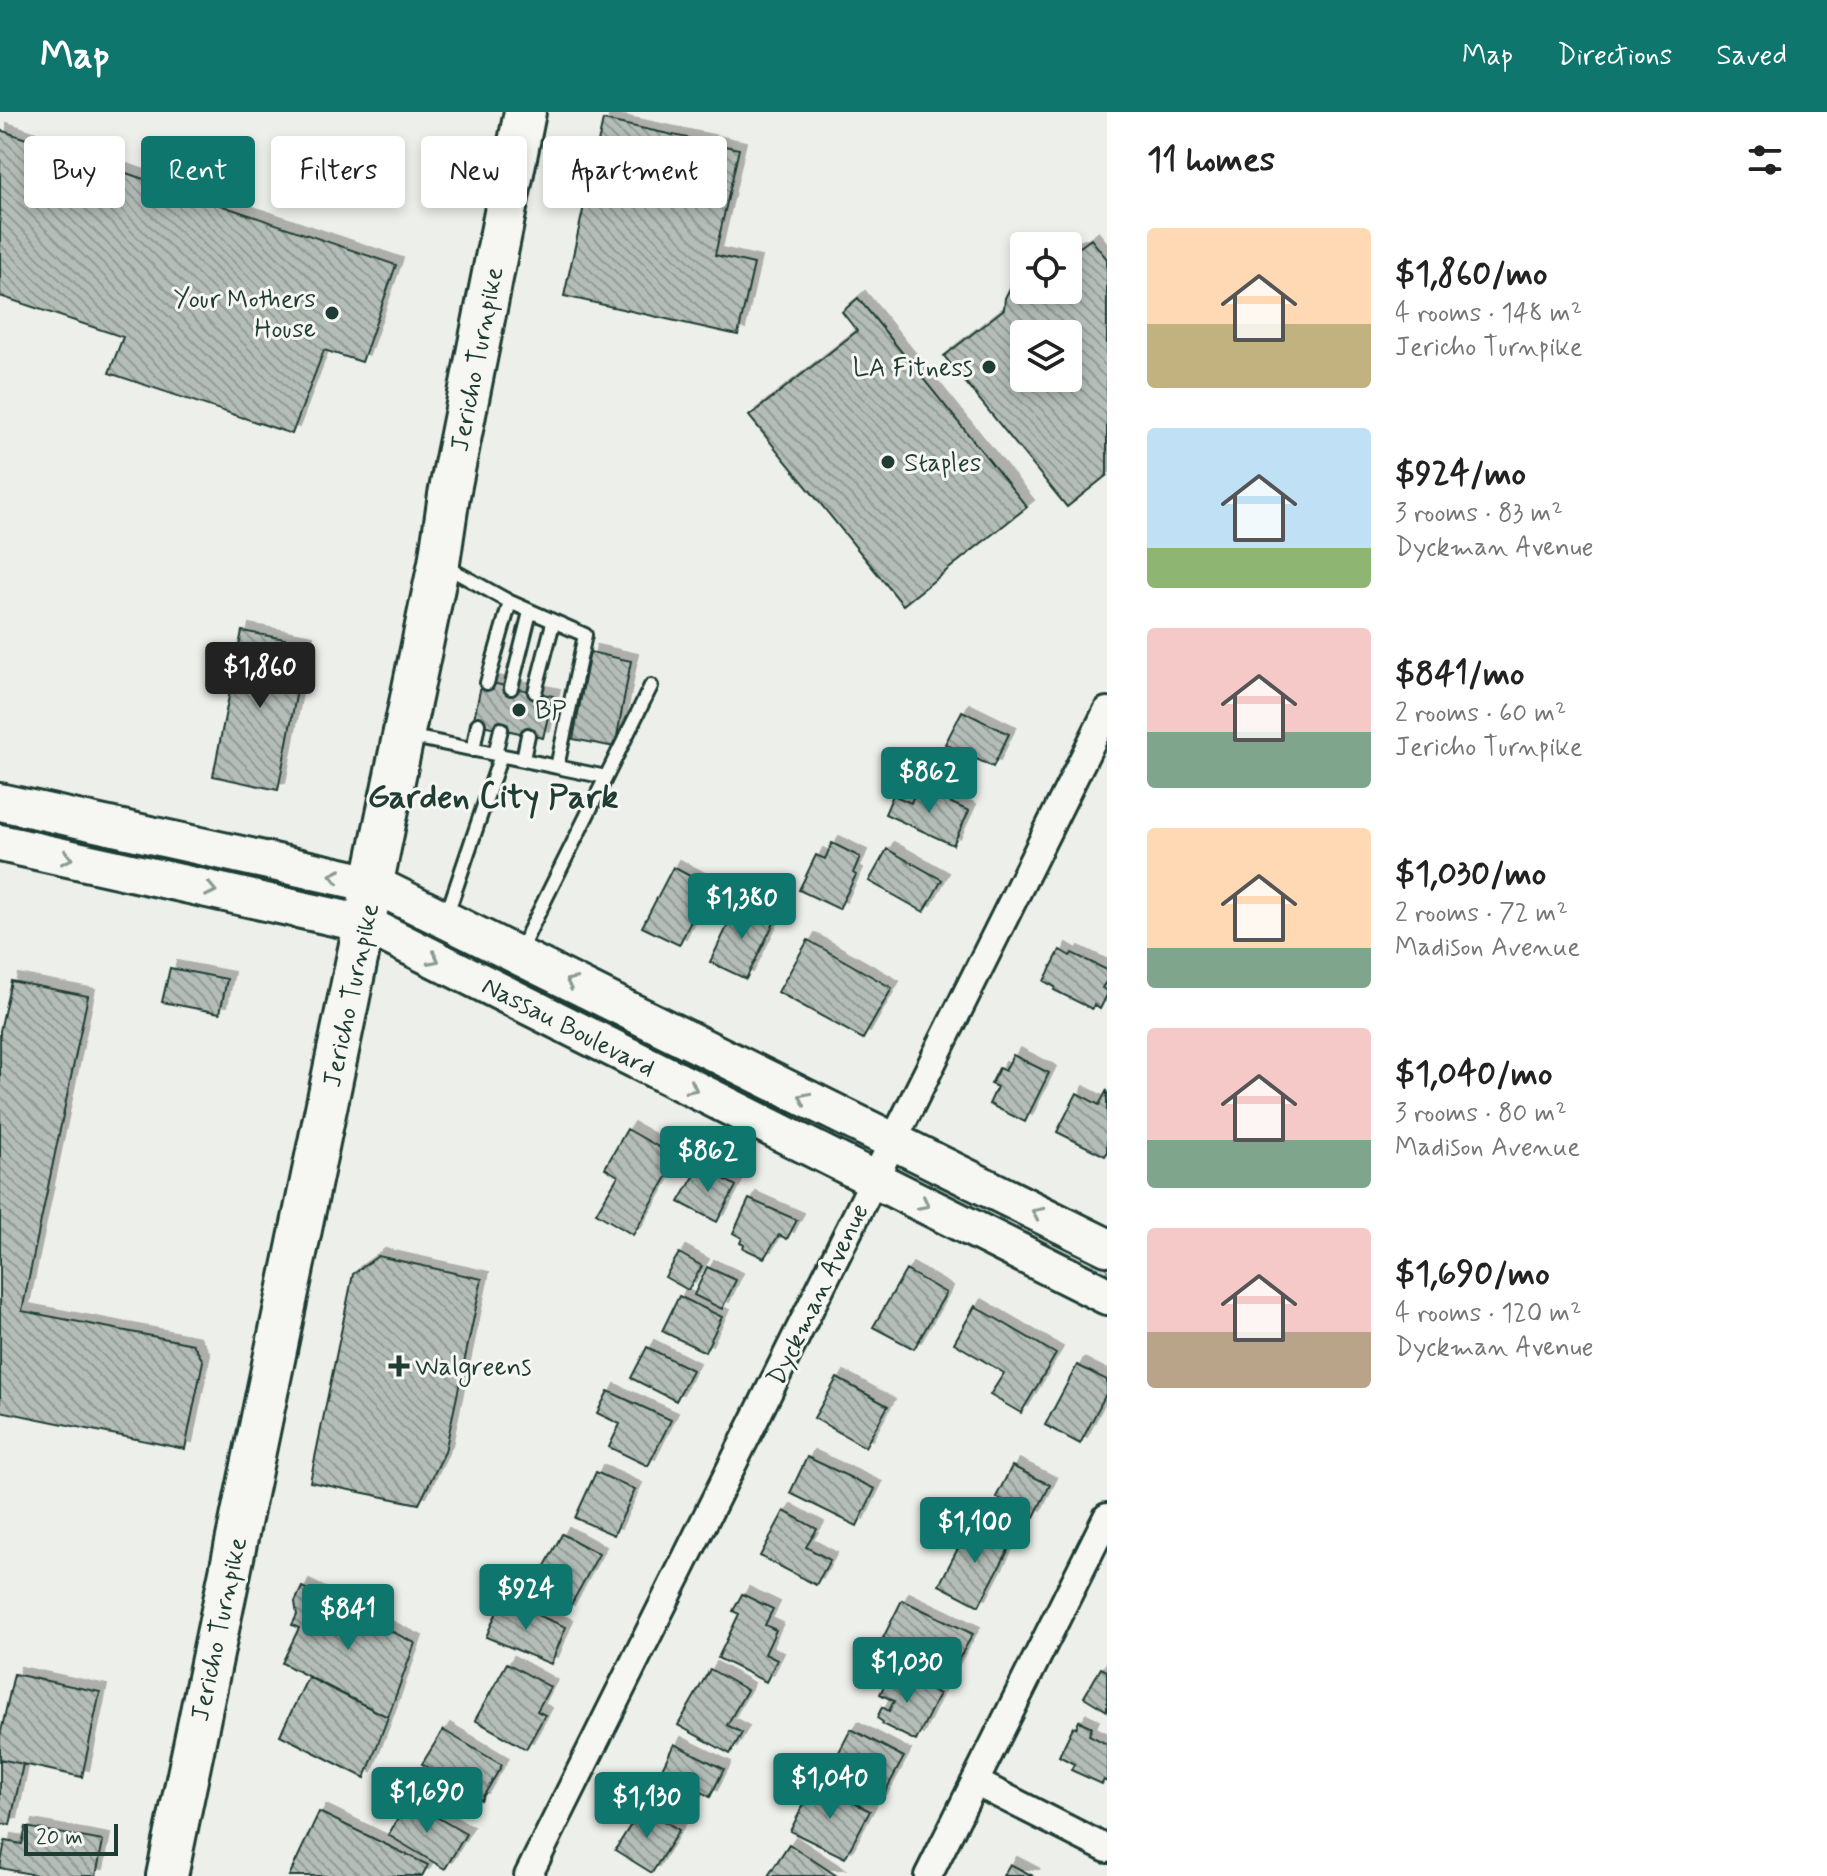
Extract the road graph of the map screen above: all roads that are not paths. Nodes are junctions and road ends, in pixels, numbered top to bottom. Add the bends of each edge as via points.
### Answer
1 (525, 112) edge
2 (439, 563) junction
3 (510, 602) junction
4 (530, 612) junction
5 (553, 623) junction
6 (487, 683) dead end
7 (651, 686) dead end
8 (511, 688) dead end
9 (535, 692) dead end
10 (1107, 711) edge
11 (478, 724) dead end
12 (501, 729) dead end
13 (402, 735) junction
14 (528, 735) dead end
15 (473, 750) junction
16 (498, 754) junction
17 (523, 759) junction
18 (557, 767) junction
19 (606, 777) junction
20 (4, 803) edge
21 (0, 843) edge
22 (373, 884) junction
23 (445, 920) junction
24 (365, 924) junction
25 (517, 956) junction
26 (893, 1142) junction
27 (874, 1179) junction
28 (1107, 1247) edge
29 (1107, 1296) edge
30 (1107, 1517) edge
31 (975, 1782) junction
32 (1107, 1849) edge
33 (167, 1876) edge
34 (528, 1876) edge
35 (928, 1876) edge

1 - 2 main road, Jericho Turnpike
2 - 3 lane
2 - 13 main road, Jericho Turnpike
3 - 4 lane
3 - 6 lane
4 - 5 lane
4 - 8 lane
5 - 9 lane
5 - 18 lane via 585,635
7 - 19 lane
10 - 26 street, Dyckman Avenue
11 - 15 lane
12 - 16 lane
13 - 15 lane
13 - 22 main road, Jericho Turnpike
14 - 17 lane
15 - 16 lane
16 - 17 lane
16 - 23 lane
17 - 18 lane
18 - 19 lane
19 - 25 lane
20 - 21 street
22 -> 20 main road, Nassau Boulevard
21 -> 24 main road, Nassau Boulevard
22 - 23 main road, Nassau Boulevard
22 - 24 main road, Jericho Turnpike
23 - 25 main road, Nassau Boulevard
24 -> 27 main road, Nassau Boulevard
24 - 33 main road, Jericho Turnpike
26 -> 25 main road, Nassau Boulevard
26 - 27 street, Dyckman Avenue
28 -> 26 main road, Nassau Boulevard
27 -> 29 main road, Nassau Boulevard
27 - 34 street, Dyckman Avenue
30 - 31 street
31 - 32 street
31 - 35 street

